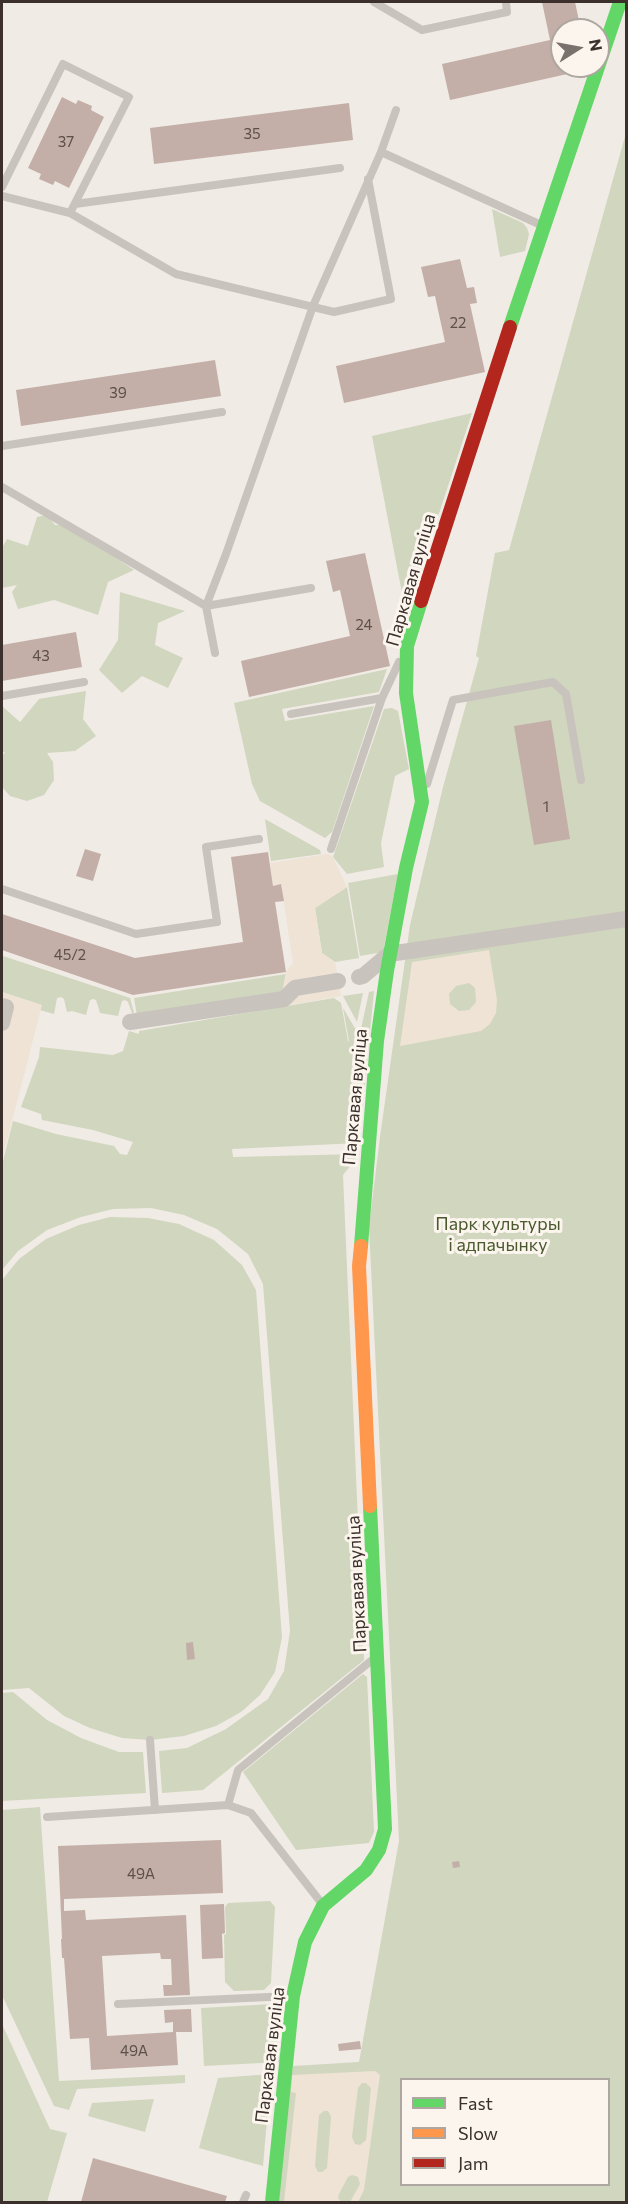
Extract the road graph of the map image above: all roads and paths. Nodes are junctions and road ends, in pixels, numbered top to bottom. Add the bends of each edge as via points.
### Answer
1 (374, 2) edge
2 (506, 2) edge
3 (620, 2) edge
4 (396, 110) dead end
5 (381, 152) junction
6 (340, 168) dead end
7 (368, 179) junction
8 (2, 187) edge
9 (2, 196) edge
10 (75, 204) junction
11 (70, 213) junction
12 (544, 226) junction
13 (313, 306) junction
14 (222, 412) dead end
15 (2, 446) edge
16 (2, 487) edge
17 (311, 588) dead end
18 (206, 606) junction
19 (407, 645) junction
20 (214, 653) dead end
21 (84, 682) dead end
22 (2, 696) edge
23 (382, 698) junction
24 (291, 714) dead end
25 (581, 780) dead end
26 (422, 802) junction
27 (260, 839) dead end
28 (331, 849) dead end
29 (2, 889) edge
30 (627, 919) edge
31 (389, 954) junction
32 (359, 977) dead end
33 (338, 981) dead end
34 (2, 1006) edge
35 (130, 1022) dead end
36 (2, 1023) edge
37 (378, 1656) junction
38 (150, 1740) dead end
39 (228, 1805) junction
40 (155, 1810) junction
41 (47, 1817) dead end
42 (323, 1906) junction
43 (293, 1996) junction
44 (118, 2004) dead end
45 (272, 2202) edge

1 - 2 lane via 422,30 507,12
3 - 12 street, Паркавая вуліца
4 - 5 lane
5 - 7 lane
5 - 12 lane
6 - 10 lane
7 - 13 lane
7 - 13 lane via 391,299 334,312
8 - 10 lane via 63,64 129,97
9 - 11 lane
10 - 11 lane
11 - 13 lane via 176,274
12 - 19 street, Паркавая вуліца
13 - 18 lane
14 - 15 lane
16 - 18 lane
17 - 18 lane
18 - 20 lane
19 - 23 lane
19 - 26 street, Паркавая вуліца via 406,693
21 - 22 lane
23 - 24 lane
23 - 28 lane
25 - 26 lane via 566,694 553,682 453,699
26 - 31 street, Паркавая вуліца
27 - 29 lane via 206,847 217,922 136,934
30 - 31 street
31 - 32 street
31 - 37 street, Паркавая вуліца via 377,1041 359,1266
33 - 35 street via 295,988 285,999
34 - 36 street via 6,1007
37 - 39 lane via 238,1770
37 - 42 street, Паркавая вуліца via 386,1829 366,1870
38 - 40 lane
39 - 40 lane
39 - 42 lane via 251,1813
40 - 41 lane
42 - 43 street, Паркавая вуліца via 305,1942
43 - 44 lane
43 - 45 street, Паркавая вуліца

